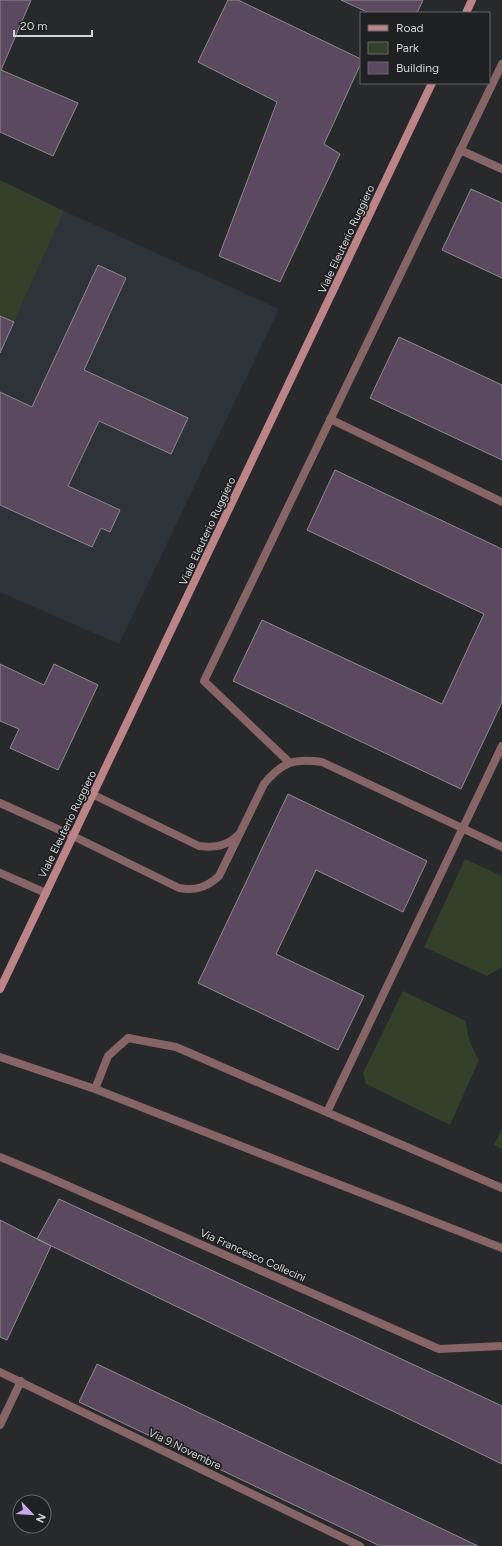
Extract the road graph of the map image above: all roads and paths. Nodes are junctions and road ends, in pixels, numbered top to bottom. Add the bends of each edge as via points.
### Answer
1 (472, 0) edge
2 (466, 12) edge
3 (502, 64) edge
4 (432, 84) edge
5 (460, 150) junction
6 (502, 169) edge
7 (330, 419) junction
8 (502, 502) edge
9 (502, 746) edge
10 (290, 763) junction
11 (94, 795) junction
12 (0, 803) edge
13 (246, 822) junction
14 (463, 828) junction
15 (73, 836) junction
16 (502, 847) edge
17 (0, 872) edge
18 (46, 893) junction
19 (0, 989) edge
20 (0, 1057) edge
21 (95, 1089) junction
22 (327, 1112) junction
23 (0, 1157) edge
24 (502, 1188) edge
25 (502, 1248) edge
26 (502, 1346) edge
27 (0, 1372) edge
28 (21, 1381) junction
29 (0, 1425) edge
30 (360, 1546) edge

1 - 2 street
3 - 5 street
4 - 11 street, Viale Eleuterio Ruggiero
5 - 6 street
5 - 7 street
7 - 8 street
7 - 10 street via 204,681
9 - 14 street
10 - 13 street via 275,771 264,784
10 - 14 street via 306,760 322,762
11 - 13 street via 199,846 221,846 232,841
11 - 15 street, Viale Eleuterio Ruggiero
12 - 15 street
13 - 15 street via 219,876 210,884 188,890 179,888
14 - 16 street
14 - 22 street
15 - 18 street, Viale Eleuterio Ruggiero
17 - 18 street
18 - 19 street, Viale Eleuterio Ruggiero
20 - 21 street
21 - 22 street via 108,1056 128,1038 176,1047
21 - 25 street
22 - 24 street
23 - 26 street, Via Francesco Collecini via 439,1349
27 - 28 street, Via 9 Novembre
28 - 29 street
28 - 30 street, Via 9 Novembre

